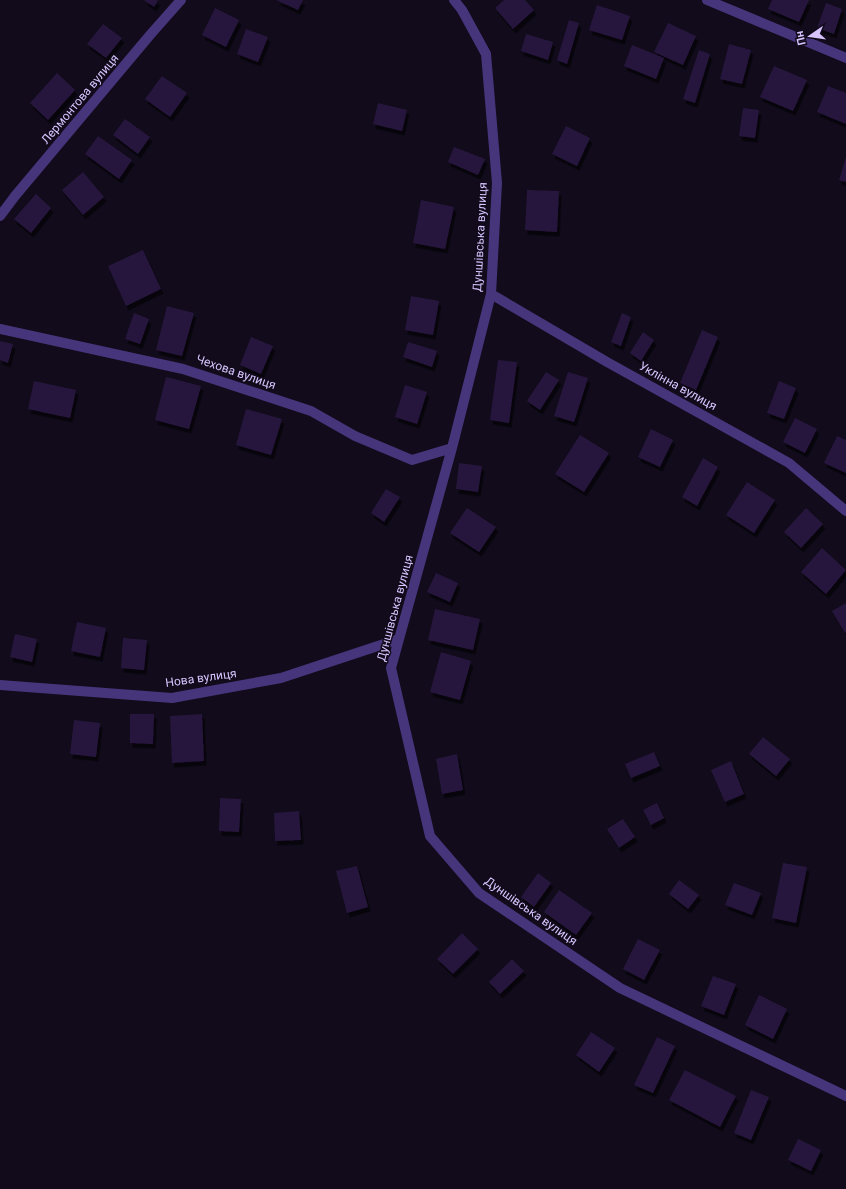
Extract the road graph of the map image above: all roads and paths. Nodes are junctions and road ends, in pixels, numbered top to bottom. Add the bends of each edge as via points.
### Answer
1 (181, 0) edge
2 (454, 0) edge
3 (707, 0) edge
4 (846, 58) edge
5 (0, 216) edge
6 (492, 294) junction
7 (0, 329) edge
8 (452, 448) junction
9 (846, 511) edge
10 (399, 639) junction
11 (0, 685) edge
12 (846, 1096) edge

1 - 5 street, Лермонтова вулиця
2 - 6 street, Дуншівська вулиця via 486,54 497,183
3 - 4 street
6 - 8 street, Дуншівська вулиця
6 - 9 street, Уклінна вулиця via 607,362 789,463
7 - 8 street, Чехова вулиця via 183,368 311,412 355,436 412,460
8 - 10 street, Дуншівська вулиця
10 - 11 street, Нова вулиця via 281,678 172,698
10 - 12 street, Дуншівська вулиця via 391,668 430,836 479,893 620,988

